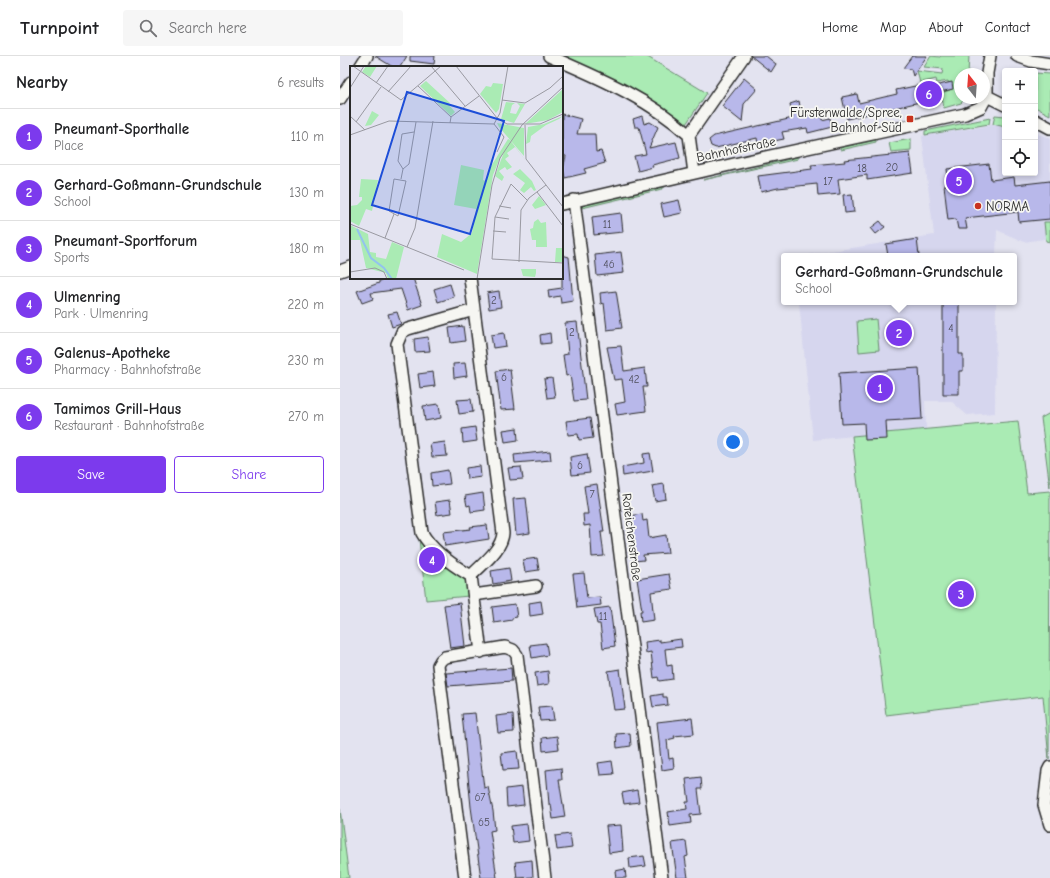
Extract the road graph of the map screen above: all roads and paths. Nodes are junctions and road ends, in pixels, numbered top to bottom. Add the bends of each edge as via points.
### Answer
1 (367, 56) edge
2 (549, 56) edge
3 (744, 56) edge
4 (990, 56) edge
5 (1017, 56) edge
6 (1050, 64) edge
7 (361, 66) edge
8 (988, 68) edge
9 (350, 84) edge
10 (990, 98) edge
11 (340, 99) edge
12 (983, 104) edge
13 (1003, 104) edge
14 (1038, 122) edge
15 (1050, 128) edge
16 (689, 135) junction
17 (694, 173) junction
18 (574, 200) junction
19 (563, 204) edge
20 (350, 267) edge
21 (340, 270) edge
22 (470, 279) edge
23 (474, 310) junction
24 (471, 576) junction
25 (536, 586) dead end
26 (474, 595) junction
27 (481, 652) junction
28 (1050, 767) edge
29 (1050, 825) edge
30 (465, 878) edge
31 (545, 878) edge
32 (662, 878) edge

1 - 7 street
2 - 16 street via 638,99
3 - 16 street
4 - 8 street
5 - 6 street
9 - 11 street
10 - 13 street
12 - 17 street, Bahnhofstraße via 962,115
14 - 15 street
16 - 17 street
17 - 18 street, Bahnhofstraße
18 - 19 street, Bahnhofstraße
18 - 32 street, Roteichenstraße
20 - 21 street
22 - 23 street
23 - 24 street via 503,533 499,546
23 - 24 street via 408,329 402,332 397,344 422,533 427,542
24 - 26 street
25 - 26 street
26 - 27 street
27 - 30 street via 445,657 438,666
27 - 31 street via 505,647 517,655
28 - 29 street via 1044,805

